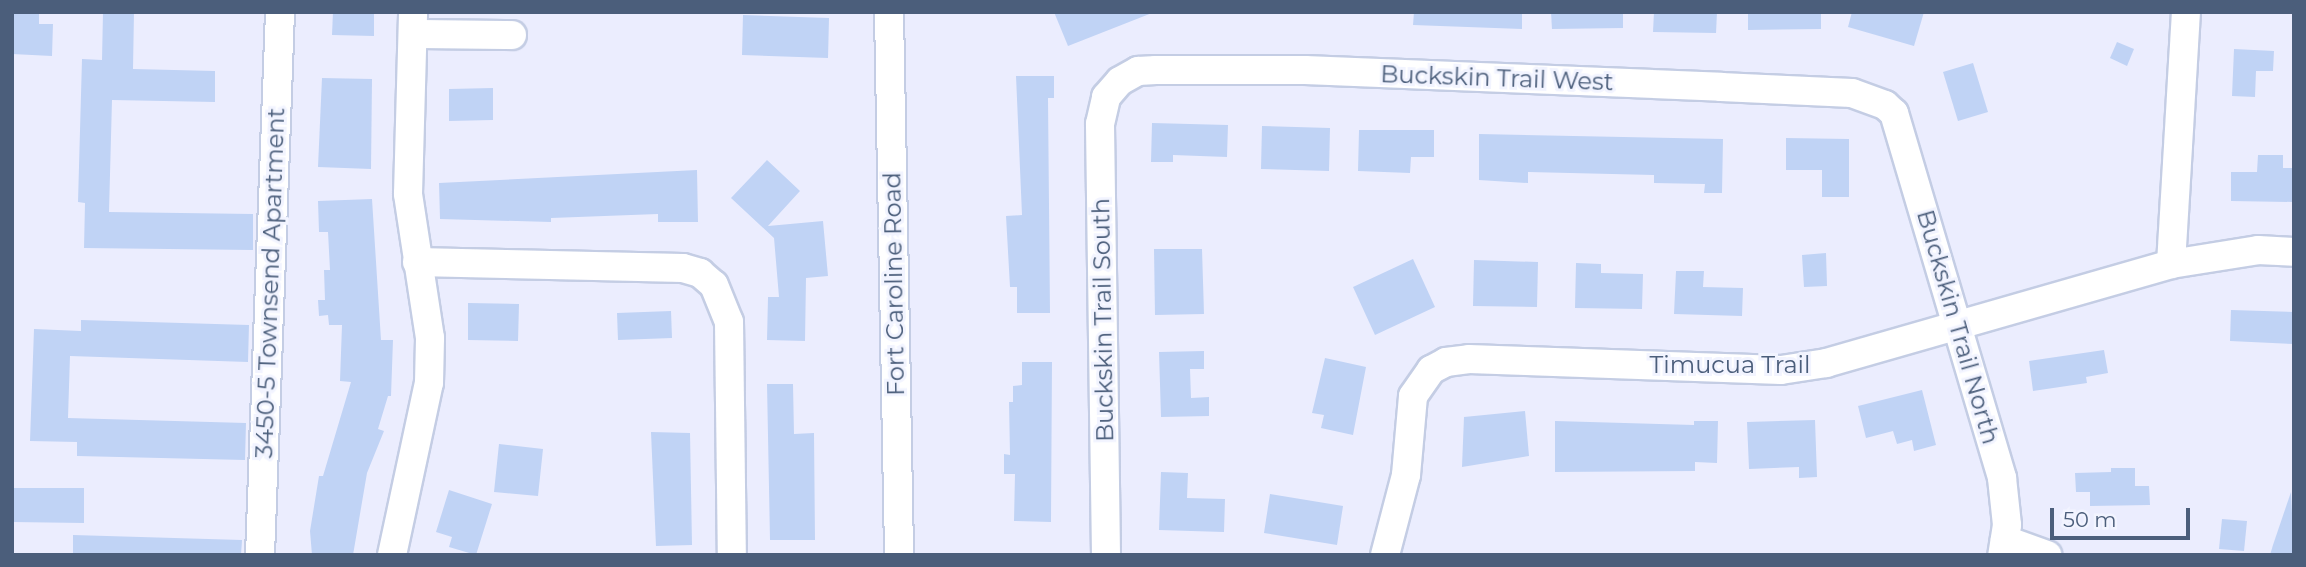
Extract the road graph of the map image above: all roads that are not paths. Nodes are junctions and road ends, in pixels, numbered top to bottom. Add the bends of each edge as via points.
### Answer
1 (280, 12) edge
2 (889, 12) edge
3 (2186, 12) edge
4 (413, 23) edge
5 (512, 35) dead end
6 (1112, 89) joint
7 (1885, 105) joint
8 (2294, 252) edge
9 (417, 262) junction
10 (2171, 264) junction
11 (1956, 323) junction
12 (2004, 548) edge
13 (260, 555) edge
14 (392, 555) edge
15 (732, 555) edge
16 (899, 555) edge
17 (1106, 555) edge
18 (1385, 555) edge
19 (2047, 555) edge

1 - 13 street, 3450-5 Townsend Apartment
2 - 16 street, Fort Caroline Road
3 - 10 street
4 - 5 street
4 - 9 street via 408,194
6 - 7 street, Buckskin Trail West via 1138,71 1305,70 1852,93
6 - 17 street, Buckskin Trail South via 1100,124
7 - 11 street, Buckskin Trail North via 1894,113
8 - 10 street, Timucua Trail via 2247,251
9 - 14 street via 430,338 429,383
9 - 15 street via 682,268 700,273 713,285 729,322
10 - 11 street, Timucua Trail
11 - 12 street, Buckskin Trail North via 2001,478
11 - 18 street, Timucua Trail via 1826,363 1781,370 1469,359 1446,362 1431,370 1413,396 1406,475
12 - 19 street

